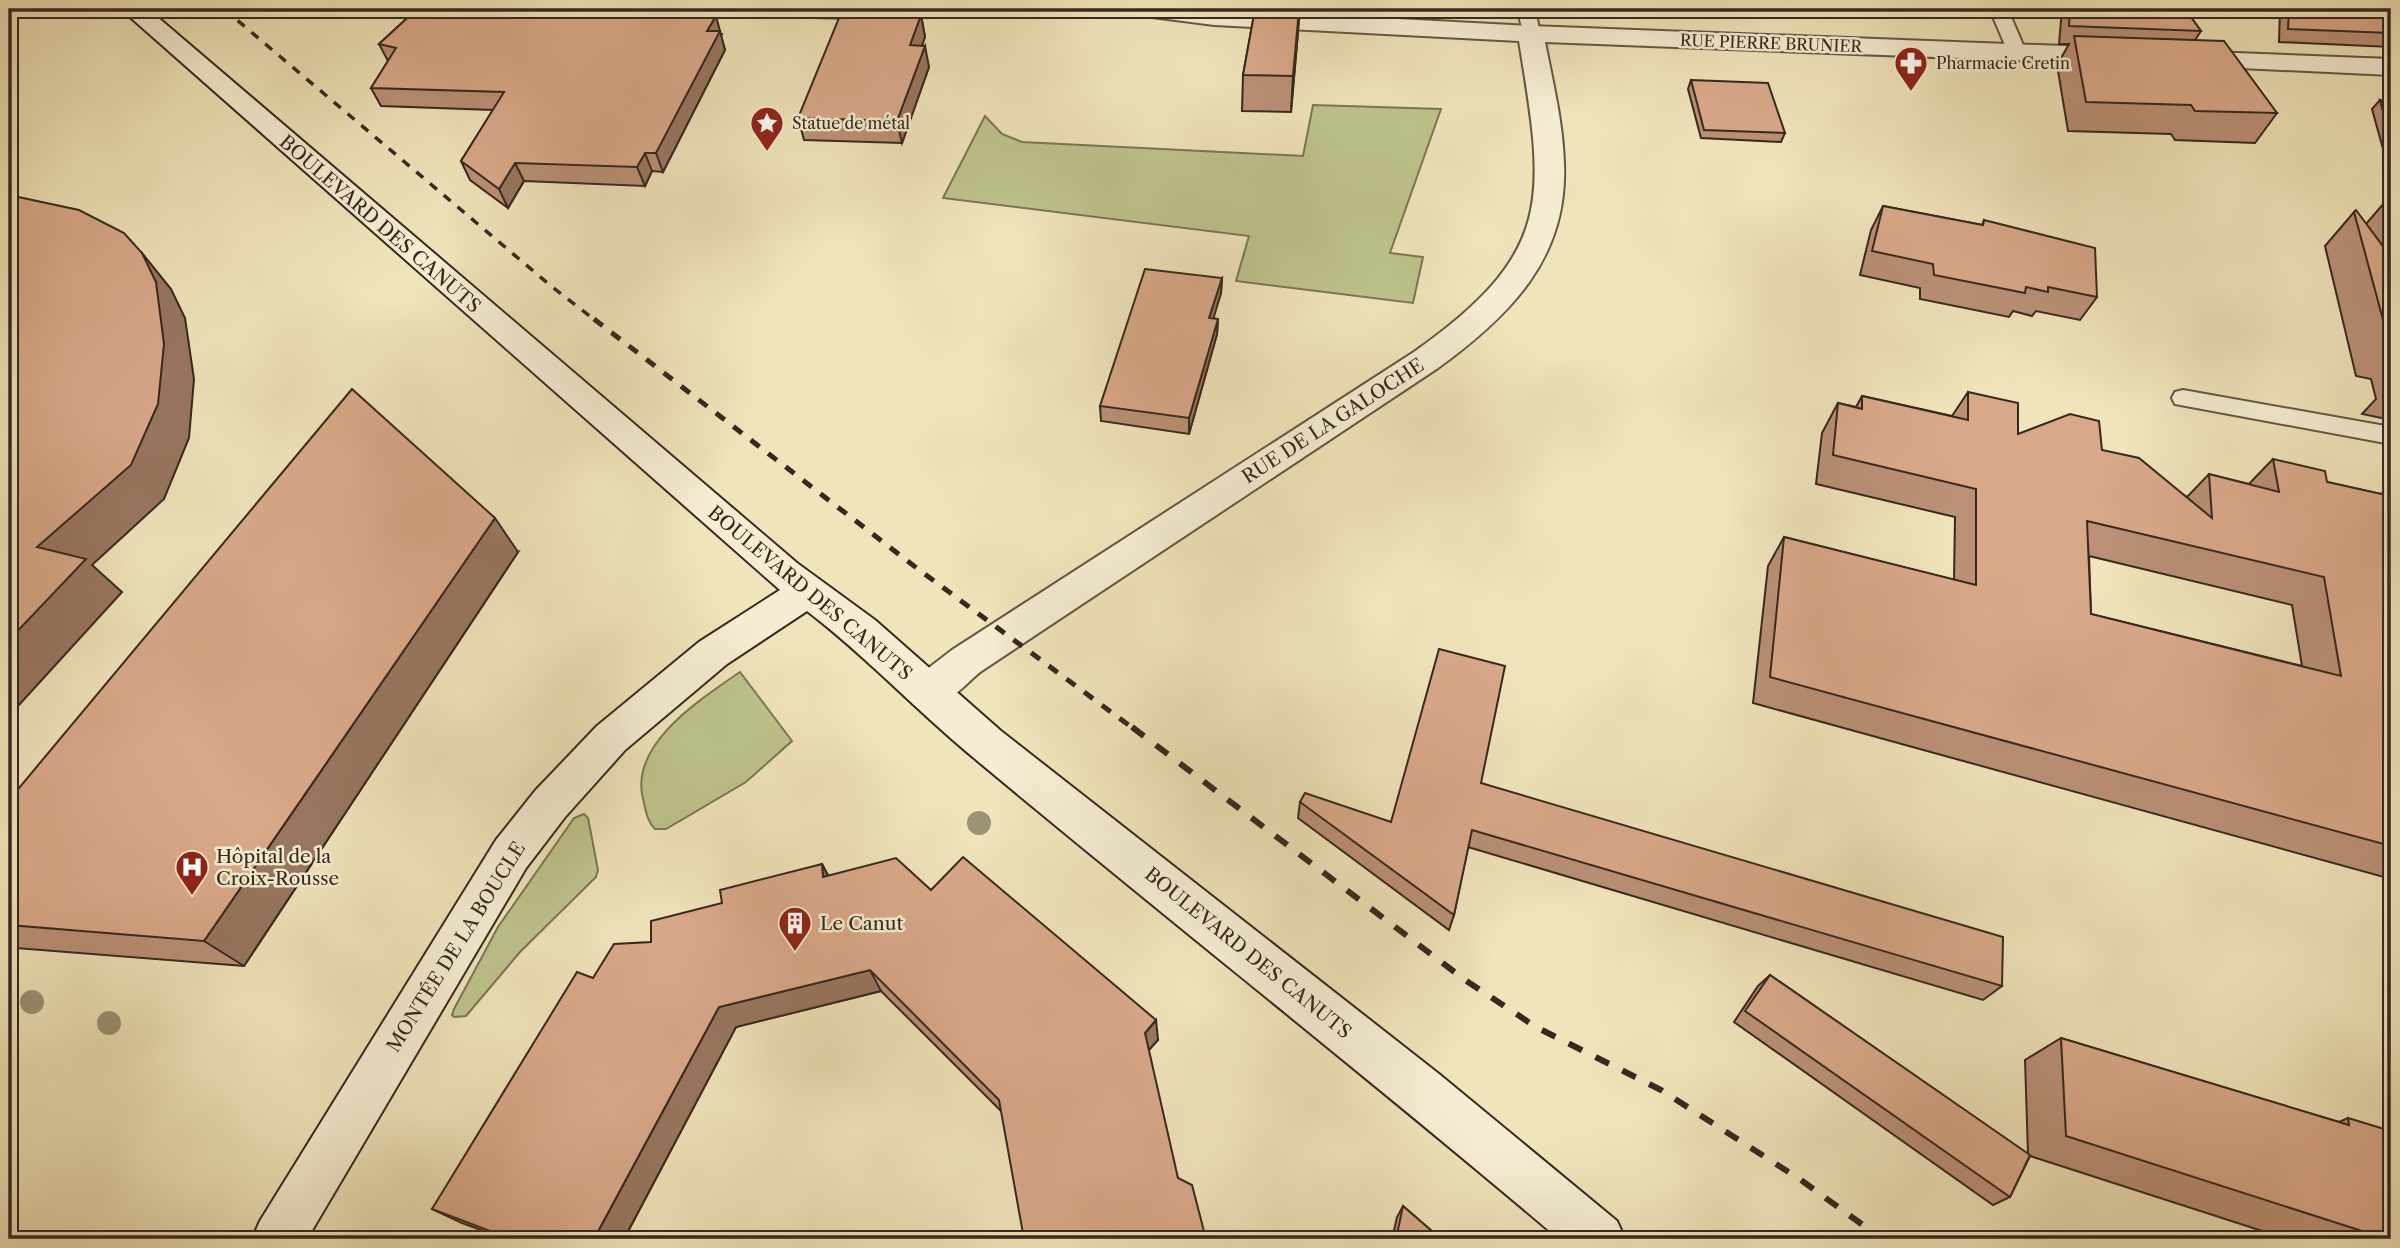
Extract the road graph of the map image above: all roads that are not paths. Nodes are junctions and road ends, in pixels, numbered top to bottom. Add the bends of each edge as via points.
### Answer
1 (133, 9) edge
2 (737, 9) edge
3 (933, 9) edge
4 (1152, 9) edge
5 (2002, 9) edge
6 (1529, 22) edge
7 (2017, 52) junction
8 (2138, 57) edge
9 (2165, 58) edge
10 (2391, 67) edge
11 (2183, 398) dead end
12 (2391, 436) edge
13 (808, 591) junction
14 (927, 692) junction
15 (278, 1238) edge
16 (1599, 1239) edge

1 - 13 main road, BOULEVARD DES CANUTS
2 - 3 lane via 902,13
4 - 6 main road, RUE PIERRE BRUNIER via 1214,17
5 - 7 lane
6 - 7 main road, RUE PIERRE BRUNIER
6 - 14 main road, RUE DE LA GALOCHE via 1548,141 1550,185 1541,237 1523,273 1499,301 1426,360 966,661
7 - 8 main road, RUE PIERRE BRUNIER
9 - 10 main road
11 - 12 lane
13 - 14 main road, BOULEVARD DES CANUTS via 861,631
13 - 15 main road, MONTÉE DE LA BOUCLE via 713,653 611,738 550,804 511,854
14 - 16 main road, BOULEVARD DES CANUTS

